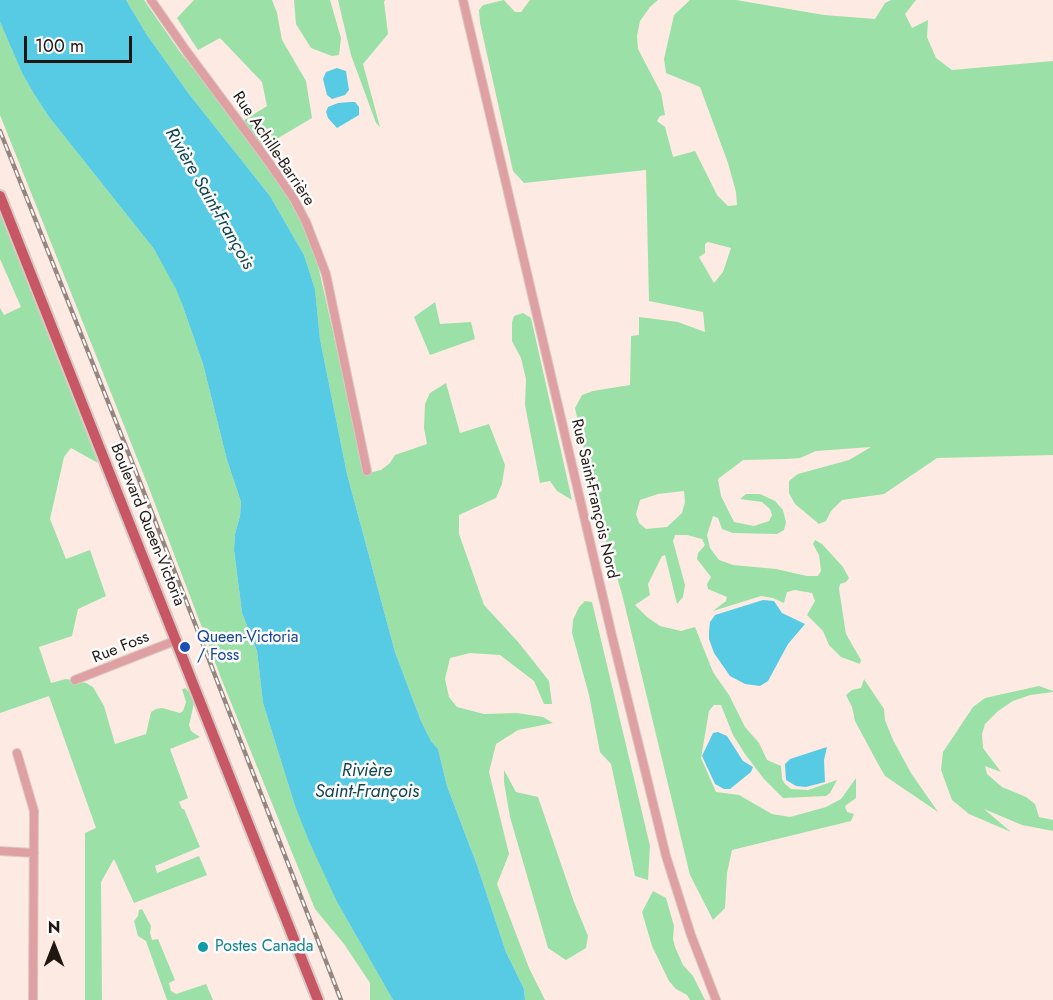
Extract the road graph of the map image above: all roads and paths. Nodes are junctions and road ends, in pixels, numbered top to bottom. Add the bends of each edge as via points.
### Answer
1 (151, 0) edge
2 (463, 0) edge
3 (0, 196) edge
4 (367, 471) dead end
5 (177, 640) junction
6 (75, 680) dead end
7 (17, 753) dead end
8 (0, 851) edge
9 (34, 853) junction
10 (33, 1000) edge
11 (318, 1000) edge
12 (716, 1000) edge

1 - 4 street, Rue Achille-Barrière via 268,160 306,222 326,274
2 - 12 street, Rue Saint-François Nord via 666,856
3 - 5 main road, Boulevard Queen-Victoria
5 - 6 street, Rue Foss
5 - 11 main road, Boulevard Queen-Victoria
7 - 9 street via 33,804
8 - 9 street
9 - 10 street

